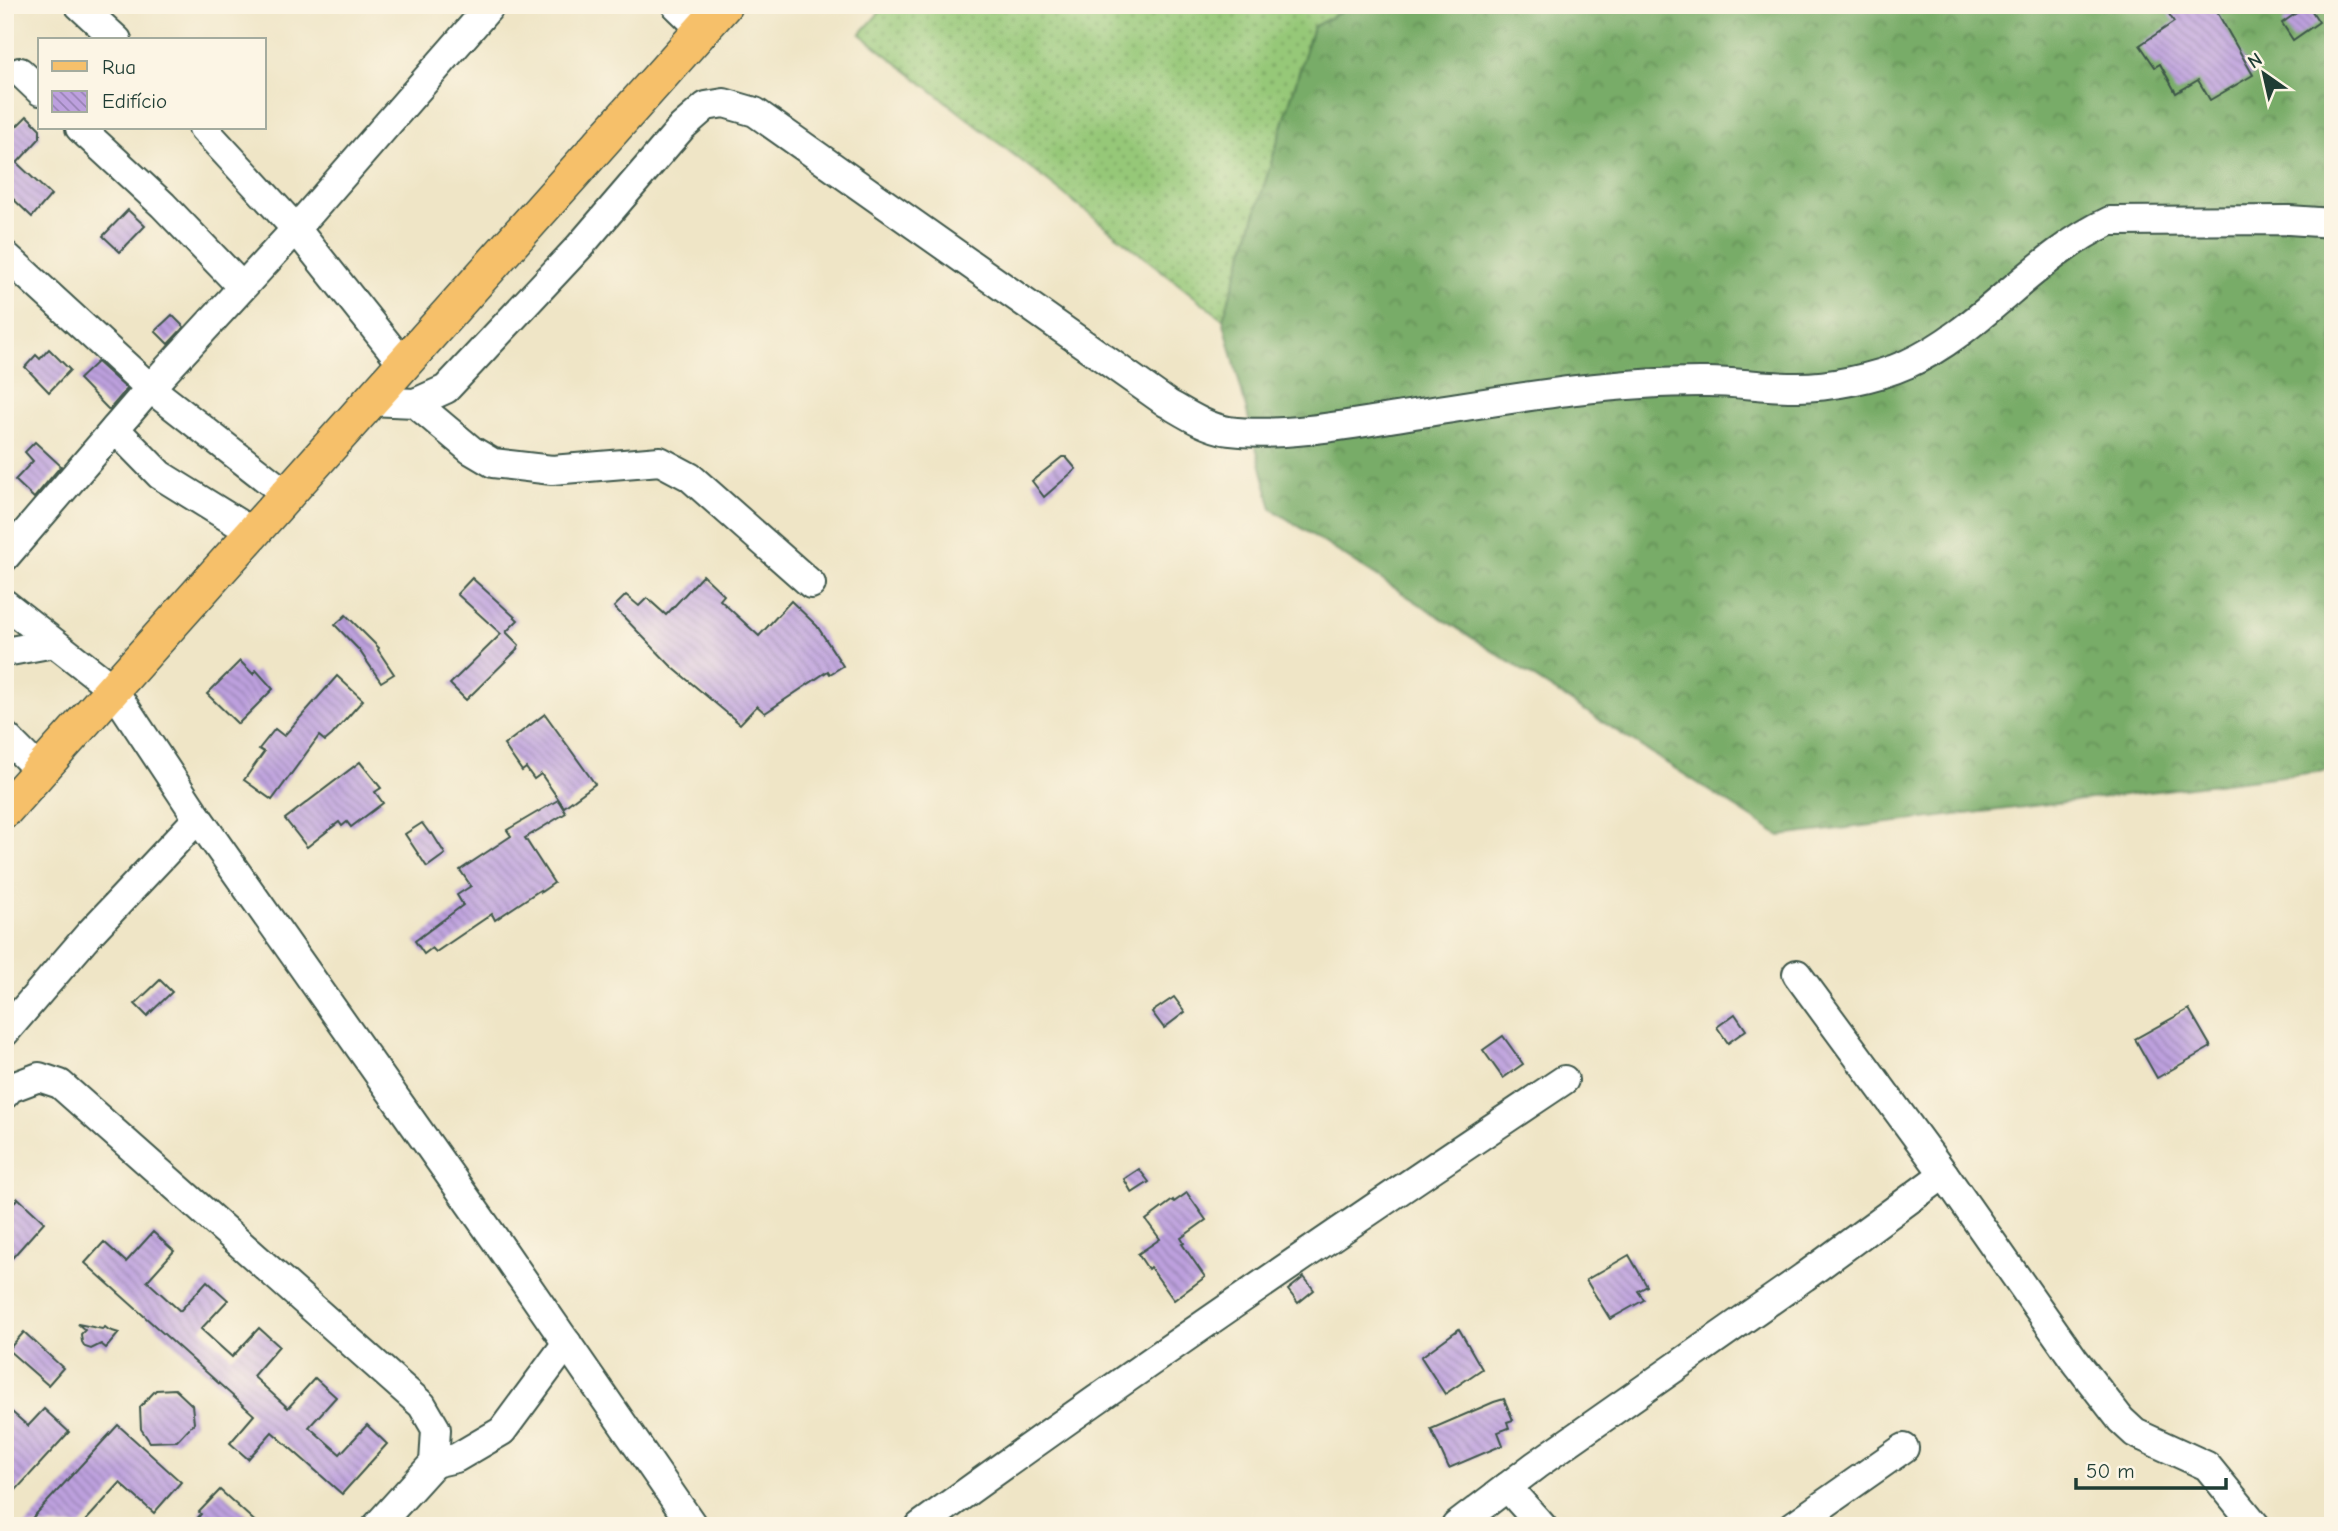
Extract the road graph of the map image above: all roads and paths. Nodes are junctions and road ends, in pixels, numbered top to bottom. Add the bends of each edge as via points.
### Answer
1 (79, 5) edge
2 (491, 5) edge
3 (676, 5) edge
4 (713, 18) edge
5 (115, 38) edge
6 (82, 130) edge
7 (205, 130) edge
8 (2333, 223) edge
9 (296, 229) junction
10 (5, 255) edge
11 (242, 287) junction
12 (404, 365) junction
13 (150, 388) junction
14 (369, 401) junction
15 (415, 403) junction
16 (115, 429) junction
17 (286, 494) junction
18 (252, 532) junction
19 (5, 557) edge
20 (811, 584) dead end
21 (5, 604) edge
22 (54, 643) junction
23 (5, 652) edge
24 (112, 688) junction
25 (5, 736) edge
26 (40, 771) junction
27 (5, 810) edge
28 (198, 818) junction
29 (1797, 974) dead end
30 (5, 1032) edge
31 (1564, 1080) dead end
32 (5, 1094) edge
33 (1944, 1174) junction
34 (567, 1343) junction
35 (1904, 1448) dead end
36 (434, 1464) junction
37 (1507, 1487) junction
38 (377, 1526) edge
39 (693, 1526) edge
40 (920, 1526) edge
41 (1456, 1526) edge
42 (1542, 1526) edge
43 (1793, 1526) edge
44 (2256, 1526) edge

1 - 5 street
2 - 9 street
3 - 4 street
4 - 12 main road
6 - 11 street
7 - 9 street
8 - 15 street via 2110,221 2087,231 1951,338 1906,364 1866,377 1792,387 1641,382 1348,425 1227,431 1167,403 755,112 724,103 706,106 682,127 455,380
9 - 11 street
9 - 12 street
10 - 13 street
11 - 13 street
12 - 14 main road
13 - 16 street
13 - 17 street
14 - 15 street
14 - 17 main road
15 - 20 street via 493,463 552,470 660,461 690,477
16 - 18 street via 160,475
16 - 19 street
17 - 18 main road
18 - 24 main road
21 - 22 street
22 - 23 street
22 - 24 street
24 - 26 main road
24 - 28 street
25 - 26 street
26 - 27 main road
28 - 30 street
28 - 34 street
29 - 33 street
31 - 40 street via 1097,1398
32 - 36 street via 39,1077 60,1084 422,1405 436,1429
33 - 37 street
33 - 44 street via 2121,1420 2134,1433 2207,1466
34 - 36 street via 502,1431 456,1458
34 - 39 street
35 - 43 street
36 - 38 street
37 - 41 street
37 - 42 street

